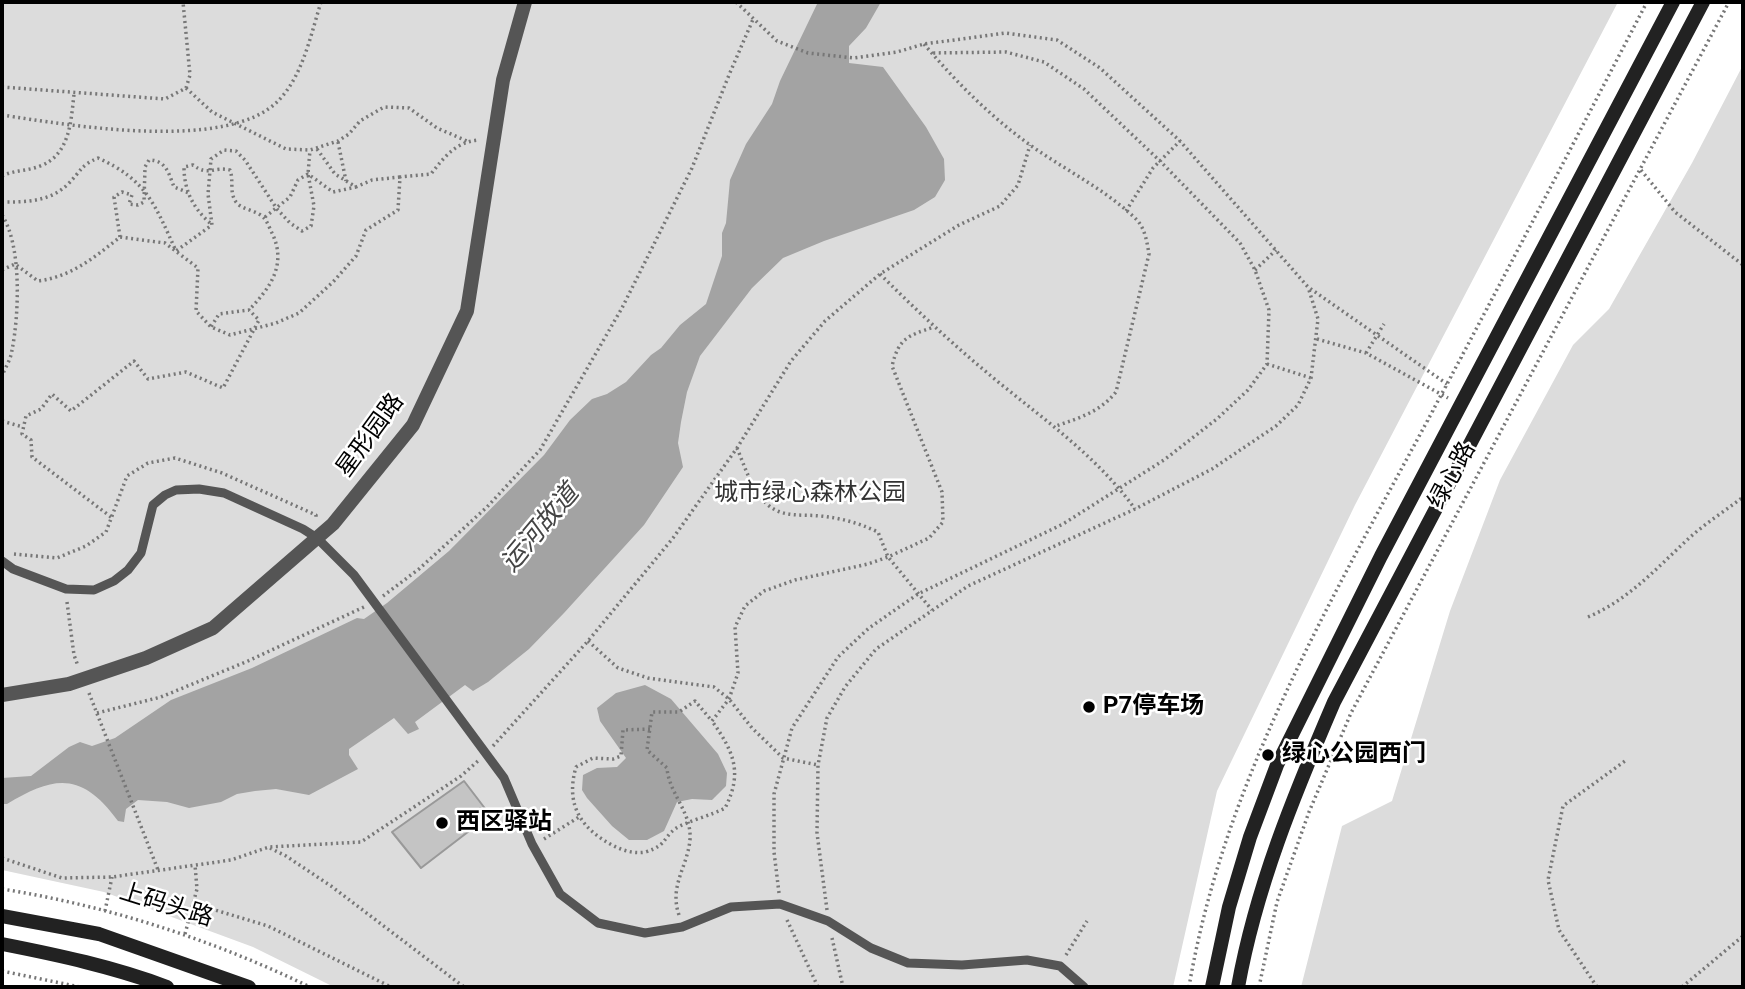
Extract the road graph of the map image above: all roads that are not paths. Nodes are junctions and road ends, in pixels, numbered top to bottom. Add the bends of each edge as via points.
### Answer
1 (525, 2) edge
2 (1673, 2) edge
3 (1703, 2) edge
4 (317, 538) junction
5 (2, 561) edge
6 (2, 695) edge
7 (2, 916) edge
8 (48, 923) junction
9 (2, 944) edge
10 (44, 952) junction
11 (231, 984) edge
12 (167, 987) edge
13 (249, 987) edge
14 (1084, 987) edge
15 (1212, 987) edge
16 (1238, 987) edge

1 - 4 street, 星形园路 via 503,80 467,311 413,425
2 - 15 main road, 绿心路 via 1462,400 1277,765 1229,907
3 - 16 main road, 绿心路 via 1334,702 1270,858
4 - 5 lane via 224,493 176,490 153,505 141,553 128,570 94,590 66,589
4 - 6 street, 星形园路 via 213,628 146,658 69,684
4 - 14 lane via 376,602 505,778 532,844 560,894 598,923 645,933 682,927 731,907 780,904 828,920 871,948 908,962 962,965 1027,960 1060,966
7 - 8 main road, 上码头路
8 - 10 main road via 52,942
8 - 11 main road, 上码头路 via 99,934
9 - 10 main road
10 - 12 main road
11 - 13 main road, 上码头路

